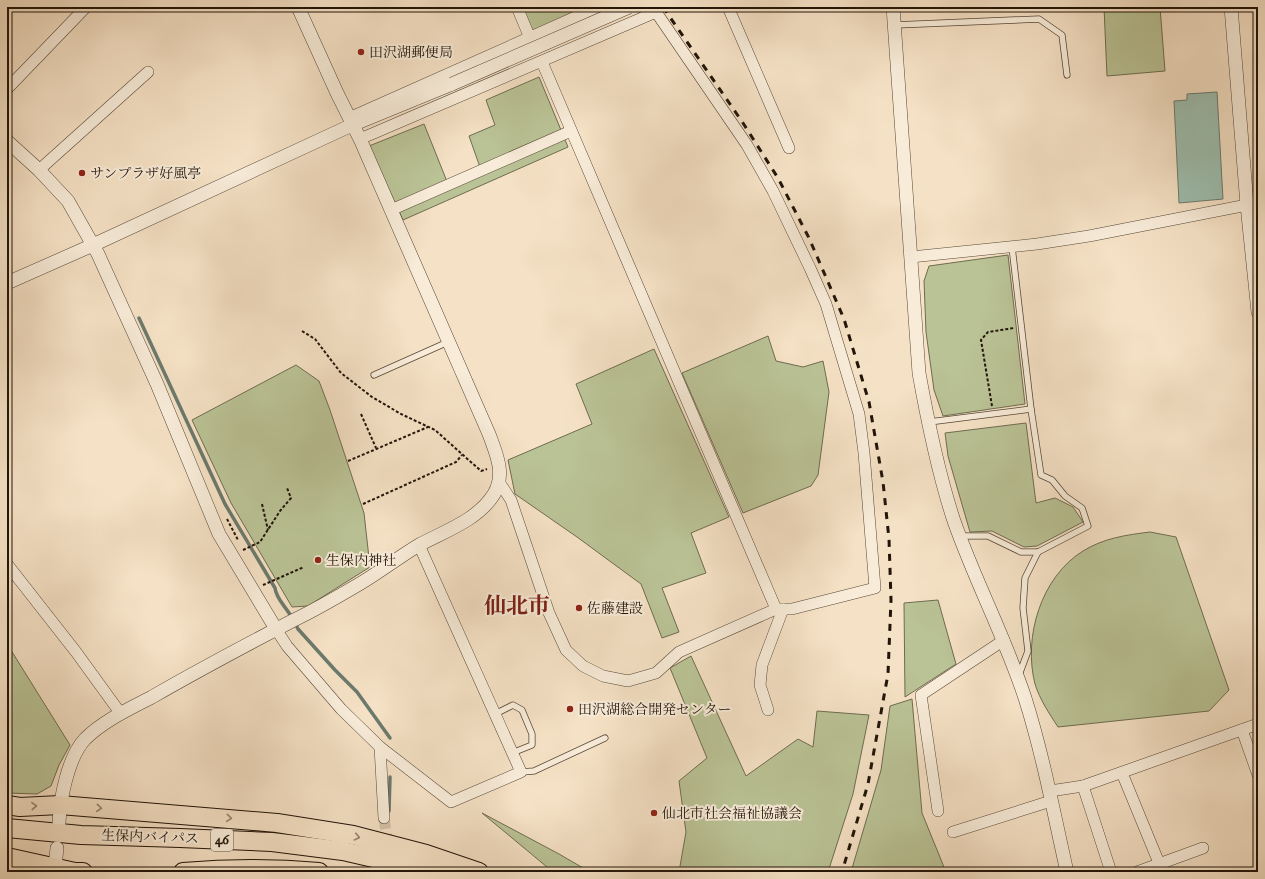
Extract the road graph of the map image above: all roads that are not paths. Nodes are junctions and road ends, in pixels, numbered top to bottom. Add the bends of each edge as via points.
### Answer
1 (86, 7) edge
2 (298, 7) edge
3 (517, 7) edge
4 (598, 7) edge
5 (629, 7) edge
6 (642, 7) edge
7 (728, 7) edge
8 (893, 7) edge
9 (1231, 7) edge
10 (656, 12) junction
11 (894, 25) junction
12 (530, 38) junction
13 (542, 62) junction
14 (148, 72) dead end
15 (1067, 74) dead end
16 (7, 89) edge
17 (351, 121) junction
18 (571, 131) junction
19 (360, 139) junction
20 (7, 141) edge
21 (788, 148) dead end
22 (39, 170) junction
23 (1252, 205) edge
24 (391, 210) junction
25 (93, 245) junction
26 (1012, 247) junction
27 (911, 257) junction
28 (7, 283) edge
29 (1258, 312) edge
30 (449, 342) junction
31 (374, 376) dead end
32 (1031, 409) junction
33 (928, 422) junction
34 (499, 482) junction
35 (960, 536) junction
36 (419, 546) junction
37 (1038, 552) junction
38 (7, 564) edge
39 (780, 609) junction
40 (276, 629) junction
41 (1004, 640) junction
42 (1018, 679) junction
43 (768, 710) dead end
44 (121, 714) junction
45 (495, 714) junction
46 (1258, 724) edge
47 (1242, 730) junction
48 (605, 738) dead end
49 (380, 747) junction
50 (512, 753) junction
51 (521, 772) junction
52 (1122, 773) junction
53 (1258, 775) edge
54 (1083, 786) junction
55 (1050, 796) junction
56 (60, 804) junction
57 (7, 805) edge
58 (938, 811) dead end
59 (384, 818) tunnel mouth
60 (59, 823) dead end
61 (7, 828) edge
62 (953, 832) dead end
63 (57, 848) dead end
64 (1202, 848) dead end
65 (7, 857) edge
66 (1158, 863) junction
67 (55, 867) junction
68 (82, 872) edge
69 (183, 872) edge
70 (319, 872) edge
71 (434, 872) edge
72 (480, 872) edge
73 (1066, 872) edge
74 (1111, 872) edge
75 (1137, 872) edge

1 - 16 street
2 - 17 street
3 - 12 street
4 - 12 street
5 - 17 street, bridge via 452,84
6 - 10 street
7 - 21 street
8 - 11 street
9 - 23 street
10 - 13 street
10 - 39 street via 747,145 773,191 826,304 859,414 875,588 792,609
11 - 15 lane via 1039,19 1062,35
11 - 27 street
12 - 17 street
13 - 18 street
13 - 19 street
14 - 22 street
17 - 19 street
17 - 25 street
18 - 24 street
18 - 39 street
19 - 24 street
20 - 22 street
22 - 25 street via 68,201
23 - 26 street via 1089,236
23 - 29 street
24 - 30 street
25 - 28 street
25 - 40 street via 157,384 219,534
26 - 27 street
26 - 32 lane
27 - 33 street via 918,373
30 - 31 lane
30 - 34 street via 498,456
32 - 33 lane
32 - 37 lane via 1041,475 1052,480 1065,496 1082,508 1088,526
33 - 35 street
34 - 36 street via 485,507 467,520
34 - 39 street via 511,500 549,613 566,650 583,666 603,676 628,680 656,673 678,652
35 - 37 lane via 988,536 1021,552
35 - 41 street
36 - 40 street via 360,583
36 - 45 street
37 - 42 lane via 1025,578 1023,608 1028,651
38 - 44 street
39 - 43 street via 762,665 760,685
40 - 44 street
40 - 49 street via 341,709
41 - 42 street
41 - 58 street via 921,695
42 - 55 street via 1039,744
44 - 56 street via 84,740 73,756
45 - 50 street
45 - 50 lane via 513,705 522,710 532,734 532,745
46 - 47 street
47 - 52 street
47 - 53 street
48 - 51 lane via 534,770
49 - 51 street via 451,802
49 - 59 street
50 - 51 street
52 - 54 street
52 - 66 street
54 - 55 street
54 - 74 street
55 - 62 street
55 - 73 street
57 -> 56 highway
56 - 60 street
56 -> 72 highway via 277,823 353,835 426,854
61 - 71 highway, 生保内バイパス / 46 via 81,835 272,842 343,850
63 - 67 street
64 - 66 street
65 - 67 highway
66 - 75 street
67 - 68 highway
69 - 70 highway via 284,869

